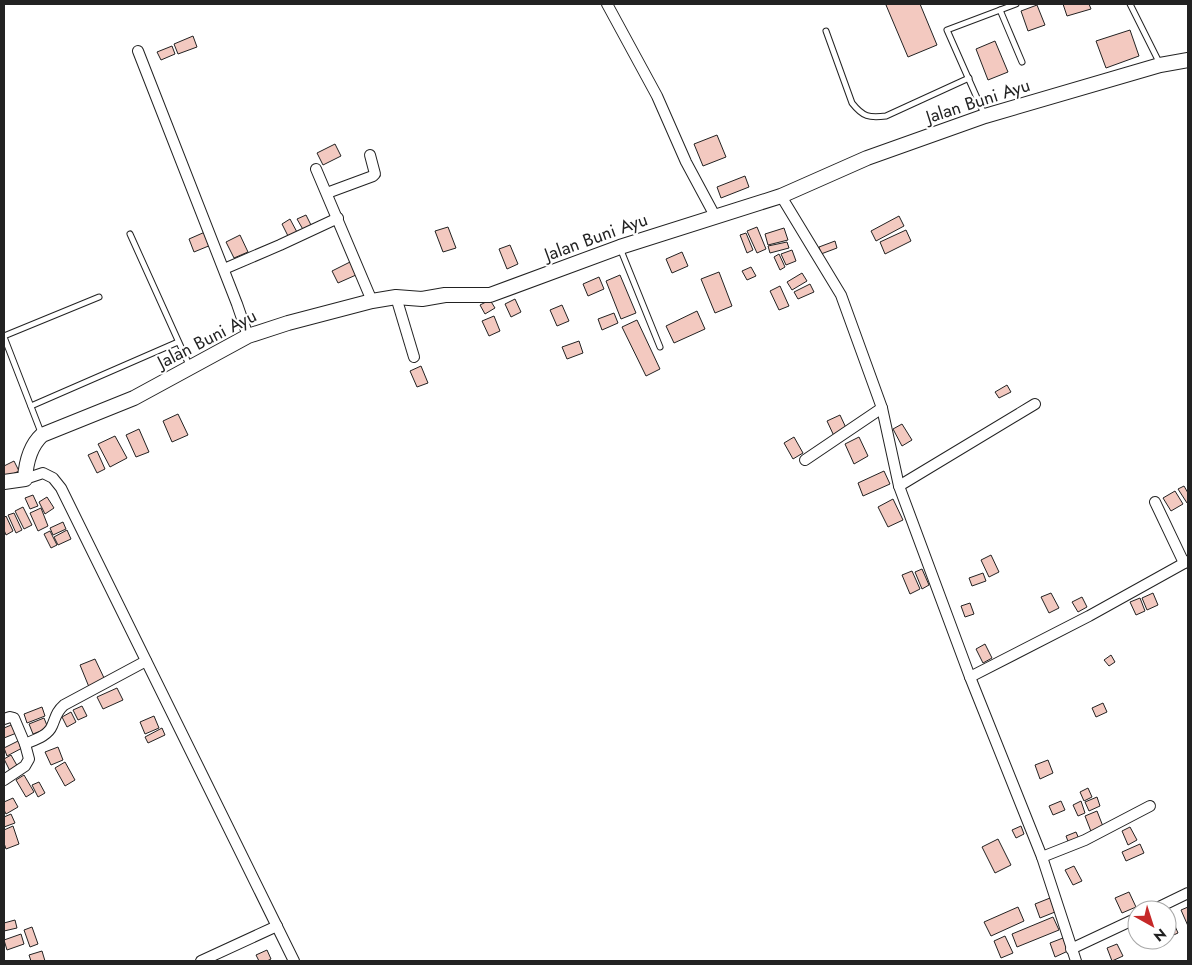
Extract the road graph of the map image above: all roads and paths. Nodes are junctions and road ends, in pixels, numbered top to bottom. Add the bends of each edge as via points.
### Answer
1 (607, 4) edge
2 (1016, 4) edge
3 (1130, 4) edge
4 (1000, 10) junction
5 (826, 31) dead end
6 (138, 51) dead end
7 (1188, 60) edge
8 (1022, 62) dead end
9 (1160, 65) junction
10 (969, 78) junction
11 (985, 116) junction
12 (370, 155) dead end
13 (316, 169) dead end
14 (327, 193) junction
15 (781, 196) junction
16 (714, 216) junction
17 (338, 218) junction
18 (130, 234) dead end
19 (620, 247) junction
20 (224, 269) junction
21 (99, 297) dead end
22 (396, 297) junction
23 (372, 301) junction
24 (4, 336) edge
25 (248, 336) junction
26 (178, 342) junction
27 (660, 347) dead end
28 (414, 357) dead end
29 (190, 368) junction
30 (1035, 404) dead end
31 (31, 406) junction
32 (882, 408) junction
33 (42, 435) junction
34 (806, 460) dead end
35 (25, 475) junction
36 (4, 482) edge
37 (899, 486) junction
38 (1155, 502) dead end
39 (1186, 562) edge
40 (146, 661) junction
41 (976, 673) junction
42 (4, 719) edge
43 (25, 744) junction
44 (4, 780) edge
45 (1150, 806) dead end
46 (1042, 857) junction
47 (1188, 893) edge
48 (1174, 900) edge
49 (1127, 923) edge
50 (277, 926) junction
51 (1072, 949) junction
52 (201, 961) edge
53 (294, 961) edge
54 (1076, 961) edge

1 - 16 street via 657,96
2 - 4 lane
3 - 9 lane
4 - 8 lane
4 - 10 lane via 947,30
5 - 10 lane via 852,103 872,118 886,116
6 - 20 street
7 - 9 main road, Jalan Buni Ayu
9 - 11 main road, Jalan Buni Ayu
10 - 11 lane
11 - 15 main road, Jalan Buni Ayu via 867,158
12 - 14 street via 374,176
13 - 14 street
14 - 17 street
15 - 16 main road, Jalan Buni Ayu
15 - 32 street via 841,295
16 - 19 main road, Jalan Buni Ayu
17 - 20 street
17 - 23 street
18 - 26 lane
19 - 22 main road, Jalan Buni Ayu via 490,295
19 - 27 lane
20 - 25 street
21 - 24 lane
22 - 23 main road, Jalan Buni Ayu
22 - 28 street
23 - 25 main road, Jalan Buni Ayu
24 - 31 lane
25 - 29 main road, Jalan Buni Ayu
26 - 29 lane
26 - 31 lane
29 - 33 main road, Jalan Buni Ayu via 134,398
30 - 37 street
31 - 33 lane
32 - 34 street
32 - 37 street
33 - 35 main road via 30,454
35 - 36 main road
35 - 40 street via 43,473 53,478 61,488
37 - 41 street
38 - 39 street
39 - 41 street via 1090,616
40 - 43 street via 64,705 57,711 47,734
40 - 50 street
41 - 46 street
42 - 43 street via 14,718
43 - 44 street via 28,763
45 - 46 street via 1085,840
46 - 51 street
47 - 48 street
49 - 51 street
50 - 52 street
50 - 53 street
51 - 54 street

